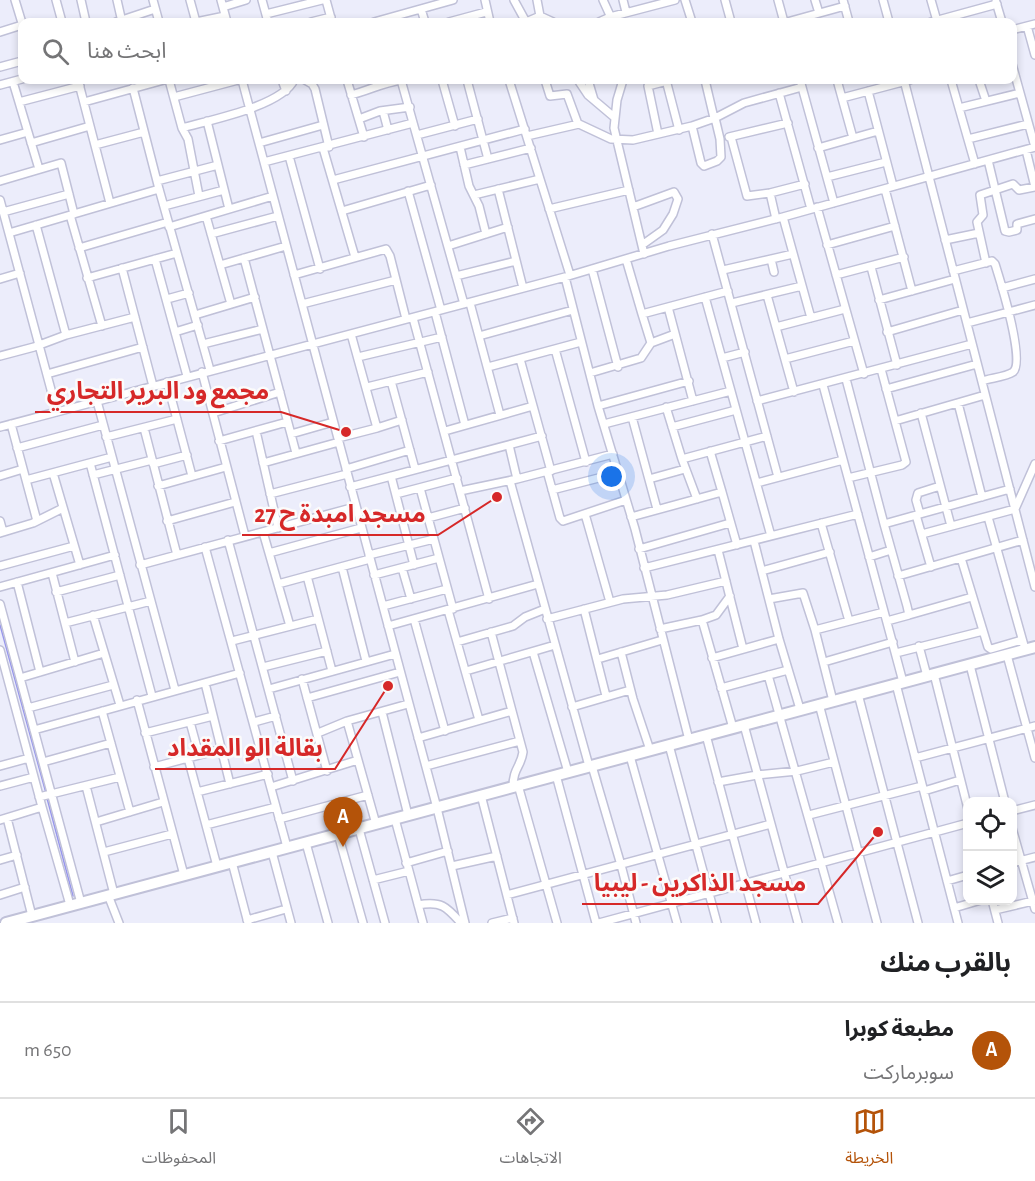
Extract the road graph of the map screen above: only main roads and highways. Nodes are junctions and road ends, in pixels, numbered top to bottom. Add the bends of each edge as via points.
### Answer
1 (1027, 646) edge
2 (6, 923) edge

1 - 2 highway via 1007,655

